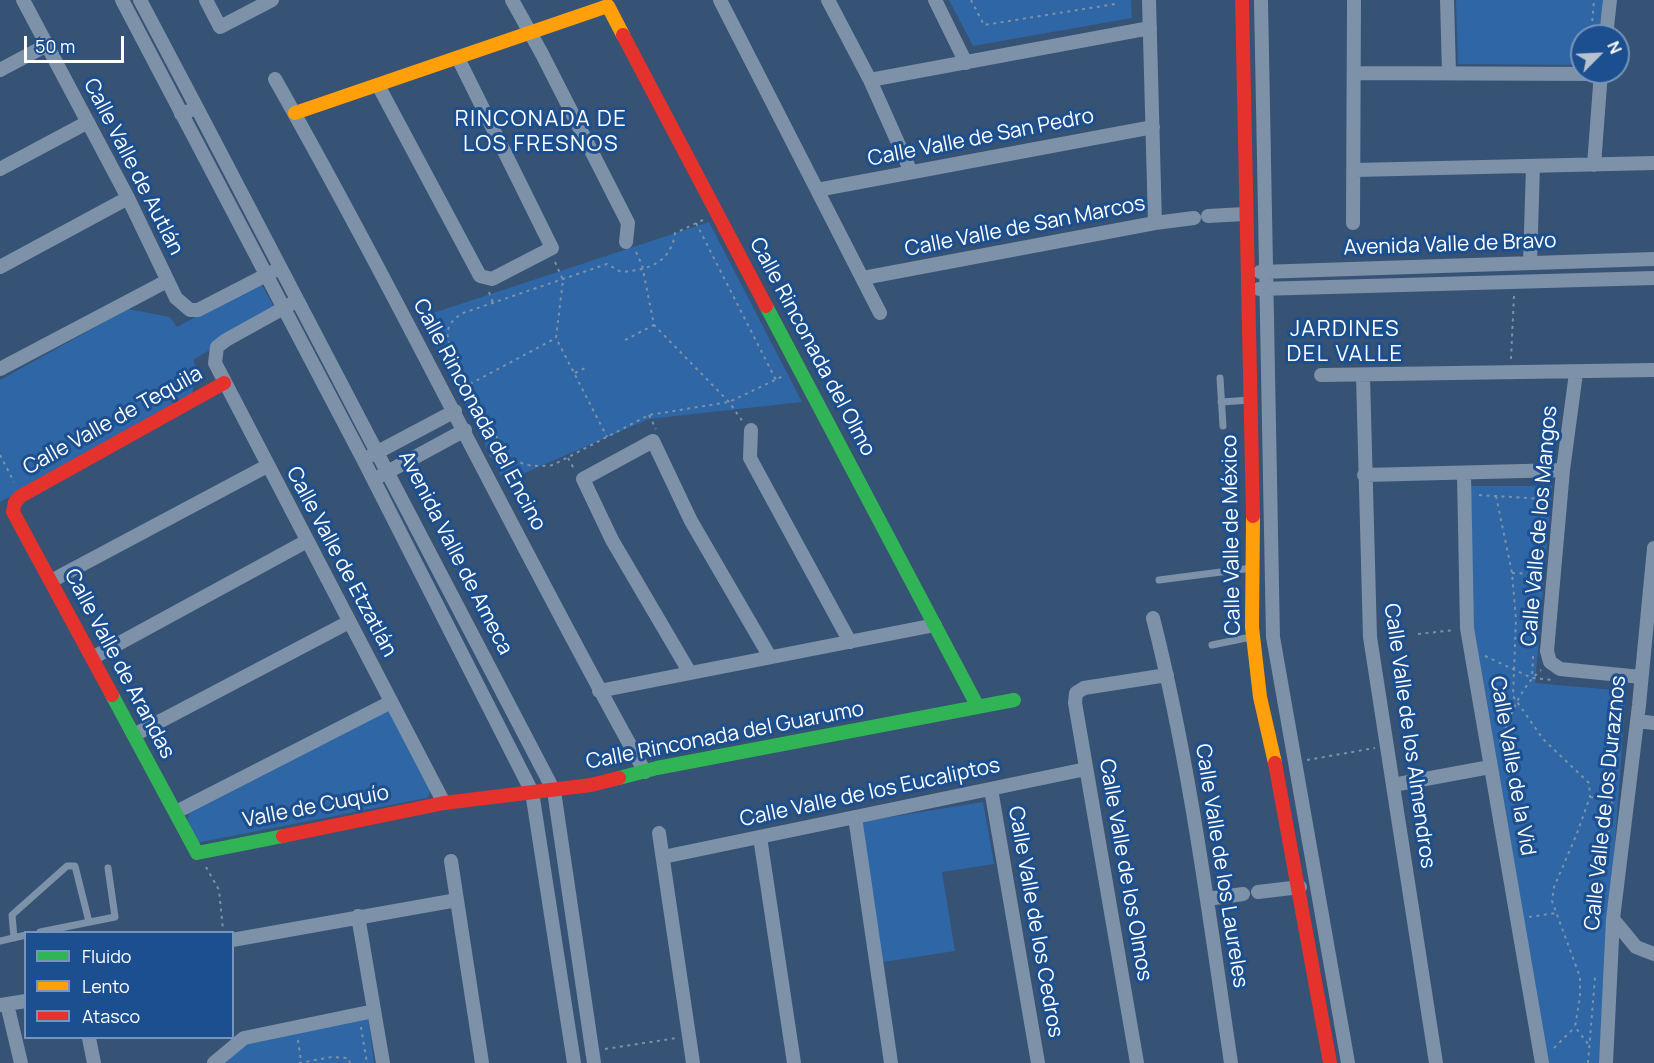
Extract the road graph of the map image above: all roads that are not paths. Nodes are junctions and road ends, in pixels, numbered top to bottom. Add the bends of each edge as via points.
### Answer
1 (24, 0) edge
2 (122, 0) edge
3 (140, 0) edge
4 (206, 0) edge
5 (272, 0) edge
6 (512, 0) edge
7 (720, 0) edge
8 (828, 0) edge
9 (935, 0) edge
10 (1149, 0) edge
11 (1242, 0) edge
12 (1261, 0) edge
13 (1354, 0) edge
14 (1447, 0) edge
15 (1610, 0) edge
16 (1607, 24) edge
17 (1150, 28) junction
18 (530, 33) junction
19 (47, 45) junction
20 (458, 58) junction
21 (966, 63) junction
22 (0, 70) edge
23 (1449, 72) junction
24 (1355, 73) junction
25 (1570, 73) edge
26 (275, 79) dead end
27 (870, 80) junction
28 (1600, 84) edge
29 (378, 85) junction
30 (197, 108) junction
31 (295, 113) junction
32 (181, 114) junction
33 (87, 122) junction
34 (1153, 127) junction
35 (1654, 163) edge
36 (1594, 165) junction
37 (1533, 166) junction
38 (0, 169) edge
39 (1355, 170) junction
40 (911, 172) junction
41 (817, 190) junction
42 (128, 198) junction
43 (1245, 214) junction
44 (1155, 223) junction
45 (1353, 224) dead end
46 (626, 242) road end
47 (1654, 259) edge
48 (1530, 263) junction
49 (0, 267) edge
50 (282, 268) junction
51 (1267, 271) junction
52 (1247, 273) junction
53 (265, 275) junction
54 (863, 278) junction
55 (1654, 278) edge
56 (167, 281) junction
57 (1248, 289) junction
58 (1267, 289) junction
59 (298, 300) junction
60 (283, 309) junction
61 (880, 313) dead end
62 (0, 369) edge
63 (1654, 370) edge
64 (1576, 373) junction
65 (1321, 375) dead end
66 (1363, 376) junction
67 (1220, 378) dead end
68 (224, 384) junction
69 (1251, 400) junction
70 (1221, 402) junction
71 (455, 411) junction
72 (1223, 426) dead end
73 (465, 430) junction
74 (751, 430) road end
75 (378, 452) junction
76 (363, 459) junction
77 (267, 466) junction
78 (1563, 470) junction
79 (389, 471) junction
80 (1464, 474) junction
81 (1364, 475) junction
82 (373, 480) junction
83 (21, 496) joint
84 (307, 542) junction
85 (1654, 548) edge
86 (1254, 568) junction
87 (51, 580) junction
88 (1159, 580) dead end
89 (1153, 618) dead end
90 (349, 622) junction
91 (935, 625) junction
92 (1253, 636) junction
93 (850, 642) junction
94 (1212, 645) dead end
95 (93, 657) junction
96 (770, 657) junction
97 (690, 673) junction
98 (1167, 675) junction
99 (1641, 677) junction
100 (599, 690) junction
101 (1014, 700) dead end
102 (391, 702) junction
103 (1639, 705) junction
104 (1654, 706) edge
105 (978, 707) junction
106 (1637, 721) junction
107 (1654, 723) edge
108 (134, 735) junction
109 (1490, 767) junction
110 (1086, 769) junction
111 (645, 772) junction
112 (1393, 784) junction
113 (1301, 788) junction
114 (991, 789) junction
115 (554, 791) junction
116 (532, 792) junction
117 (1282, 792) junction
118 (444, 803) junction
119 (176, 812) junction
120 (855, 817) junction
121 (659, 833) dead end
122 (760, 837) junction
123 (197, 853) joint
124 (663, 857) junction
125 (451, 861) dead end
126 (108, 868) dead end
127 (1300, 887) junction
128 (1258, 892) dead end
129 (1243, 894) dead end
130 (1207, 899) junction
131 (457, 900) junction
132 (358, 916) junction
133 (1613, 919) junction
134 (89, 922) junction
135 (49, 931) edge
136 (24, 936) edge
137 (14, 938) junction
138 (234, 940) edge
139 (0, 941) edge
140 (1654, 954) edge
141 (24, 1001) edge
142 (4, 1005) edge
143 (374, 1011) junction
144 (89, 1039) edge
145 (593, 1057) edge
146 (1542, 1058) edge
147 (21, 1063) edge
148 (94, 1063) edge
149 (214, 1063) edge
150 (383, 1063) edge
151 (482, 1063) edge
152 (574, 1063) edge
153 (693, 1063) edge
154 (794, 1063) edge
155 (891, 1063) edge
156 (1038, 1063) edge
157 (1137, 1063) edge
158 (1231, 1063) edge
159 (1330, 1063) edge
160 (1348, 1063) edge
161 (1436, 1063) edge
162 (1606, 1063) edge

1 - 19 street, Calle Valle de Autlán
2 - 32 street, Avenida Valle de Ameca
3 - 30 street, Avenida Valle de Ameca
4 - 5 street via 220,27
6 - 18 street
7 - 41 street
8 - 27 street
9 - 21 street
10 - 17 street
11 - 43 street, Calle Valle de México
12 - 51 street, Calle Valle de México
13 - 24 street
14 - 23 street
15 - 16 street
17 - 21 street
17 - 34 street
18 - 20 street
18 - 46 street via 628,223
18 - 91 street, Calle Rinconada del Olmo via 608,6
19 - 22 street
19 - 33 street, Calle Valle de Autlán
20 - 29 street
20 - 29 street via 551,244 550,251 492,279 480,276
21 - 27 street
23 - 24 street
23 - 25 street
24 - 39 street
26 - 31 street, Calle Rinconada del Encino
27 - 40 street
28 - 36 street
29 - 31 street
30 - 32 street
30 - 50 street, Avenida Valle de Ameca
31 - 71 street, Calle Rinconada del Encino
32 - 53 street, Avenida Valle de Ameca
33 - 38 street
33 - 42 street, Calle Valle de Autlán
34 - 40 street, Calle Valle de San Pedro
34 - 44 street
35 - 36 street
36 - 37 street
37 - 39 street
37 - 48 street
39 - 45 street
40 - 41 street, Calle Valle de San Pedro
41 - 54 street
42 - 49 street
42 - 56 street, Calle Valle de Autlán
43 - 44 street, Calle Valle de San Marcos
43 - 52 street, Calle Valle de México
44 - 54 street, Calle Valle de San Marcos
47 - 48 street, Avenida Valle de Bravo
48 - 51 street, Avenida Valle de Bravo
50 - 53 street
50 - 59 street, Avenida Valle de Ameca
51 - 52 street, Avenida Valle de Bravo
51 - 58 street, Calle Valle de México
52 - 57 street, Calle Valle de México
53 - 56 street, Calle Valle de Autlán via 198,310 183,306
53 - 60 street, Avenida Valle de Ameca
54 - 61 street
55 - 58 street, Avenida Valle de Bravo
56 - 62 street
57 - 58 street, Avenida Valle de Bravo
57 - 69 street, Calle Valle de México
58 - 113 street, Calle Valle de México via 1273,637
59 - 60 street
59 - 75 street, Avenida Valle de Ameca
60 - 68 street, Calle Valle de Etzatlán via 217,347 215,363
60 - 76 street, Avenida Valle de Ameca
63 - 64 street
64 - 66 street
64 - 78 street, Calle Valle de los Mangos
65 - 66 street
66 - 81 street, Calle Valle de los Almendros
67 - 70 lane
68 - 77 street, Calle Valle de Etzatlán
68 - 83 street, Calle Valle de Tequila
69 - 70 lane
69 - 86 street, Calle Valle de México
70 - 72 lane
71 - 73 street, Calle Rinconada del Encino
71 - 75 street
73 - 79 street
73 - 100 street, Calle Rinconada del Encino
74 - 93 street via 750,458
75 - 76 street
75 - 79 street, Avenida Valle de Ameca
76 - 82 street, Avenida Valle de Ameca
77 - 84 street, Calle Valle de Etzatlán
77 - 87 street
78 - 80 street
78 - 99 street, Calle Valle de los Mangos via 1547,651 1550,662 1560,669
79 - 82 street
79 - 115 street, Avenida Valle de Ameca
80 - 81 street
80 - 109 street, Calle Valle de la Vid via 1467,628
81 - 112 street, Calle Valle de los Almendros via 1368,614
82 - 116 street, Avenida Valle de Ameca
83 - 87 street, Calle Valle de Arandas via 15,502 14,512
84 - 90 street, Calle Valle de Etzatlán
84 - 95 street
85 - 99 street, Calle Valle de los Duraznos
86 - 88 lane
86 - 92 street, Calle Valle de México
87 - 95 street, Calle Valle de Arandas
89 - 98 street, Calle Valle de los Laureles
90 - 102 street, Calle Valle de Etzatlán
90 - 108 street
91 - 93 street
91 - 105 street, Calle Rinconada del Olmo
92 - 94 lane
92 - 117 street, Calle Valle de México via 1260,697
93 - 96 street
95 - 108 street, Calle Valle de Arandas
96 - 97 street
96 - 97 street via 691,521 653,441 583,479 612,540
97 - 100 street
98 - 110 street, Calle Valle de los Olmos via 1084,688 1076,693
98 - 130 street, Calle Valle de los Laureles
99 - 103 street, Calle Valle de los Duraznos
100 - 111 street, Calle Rinconada del Encino
101 - 105 street, Calle Rinconada del Guarumo
102 - 118 street, Calle Valle de Etzatlán
102 - 119 street
103 - 104 street
103 - 106 street, Calle Valle de los Duraznos
105 - 111 street, Calle Rinconada del Guarumo
106 - 107 street
106 - 133 street, Calle Valle de los Duraznos
108 - 119 street, Calle Valle de Arandas
109 - 112 street
109 - 146 street, Calle Valle de la Vid
110 - 114 street, Calle Valle de los Eucaliptos
110 - 157 street, Calle Valle de los Olmos
111 - 115 street, Calle Rinconada del Guarumo
112 - 161 street, Calle Valle de los Almendros
113 - 117 street
113 - 160 street, Calle Valle de México
114 - 120 street, Calle Valle de los Eucaliptos
114 - 156 street, Calle Valle de los Cedros
115 - 116 street, Calle Rinconada del Guarumo
115 - 145 street, Avenida Valle de Ameca
116 - 118 street, Calle Rinconada del Guarumo
116 - 152 street, Avenida Valle de Ameca
117 - 127 street, Calle Valle de México
118 - 123 street, Valle de Cuquío
119 - 123 street, Calle Valle de Arandas
120 - 122 street, Calle Valle de los Eucaliptos
120 - 155 street
121 - 124 street
122 - 124 street, Calle Valle de los Eucaliptos
122 - 154 street
124 - 153 street
125 - 131 street
126 - 134 lane via 115,917
127 - 128 street
127 - 159 street, Calle Valle de México
129 - 130 street
130 - 158 street, Calle Valle de los Laureles
131 - 132 street
131 - 151 street
132 - 138 street
132 - 143 street
133 - 140 street via 1636,947
133 - 162 street, Calle Valle de los Duraznos
134 - 135 lane
134 - 137 lane via 75,866 71,864 12,915
136 - 137 lane
137 - 139 lane
141 - 142 street
142 - 147 street
143 - 149 street via 244,1038
143 - 150 street
144 - 148 street

